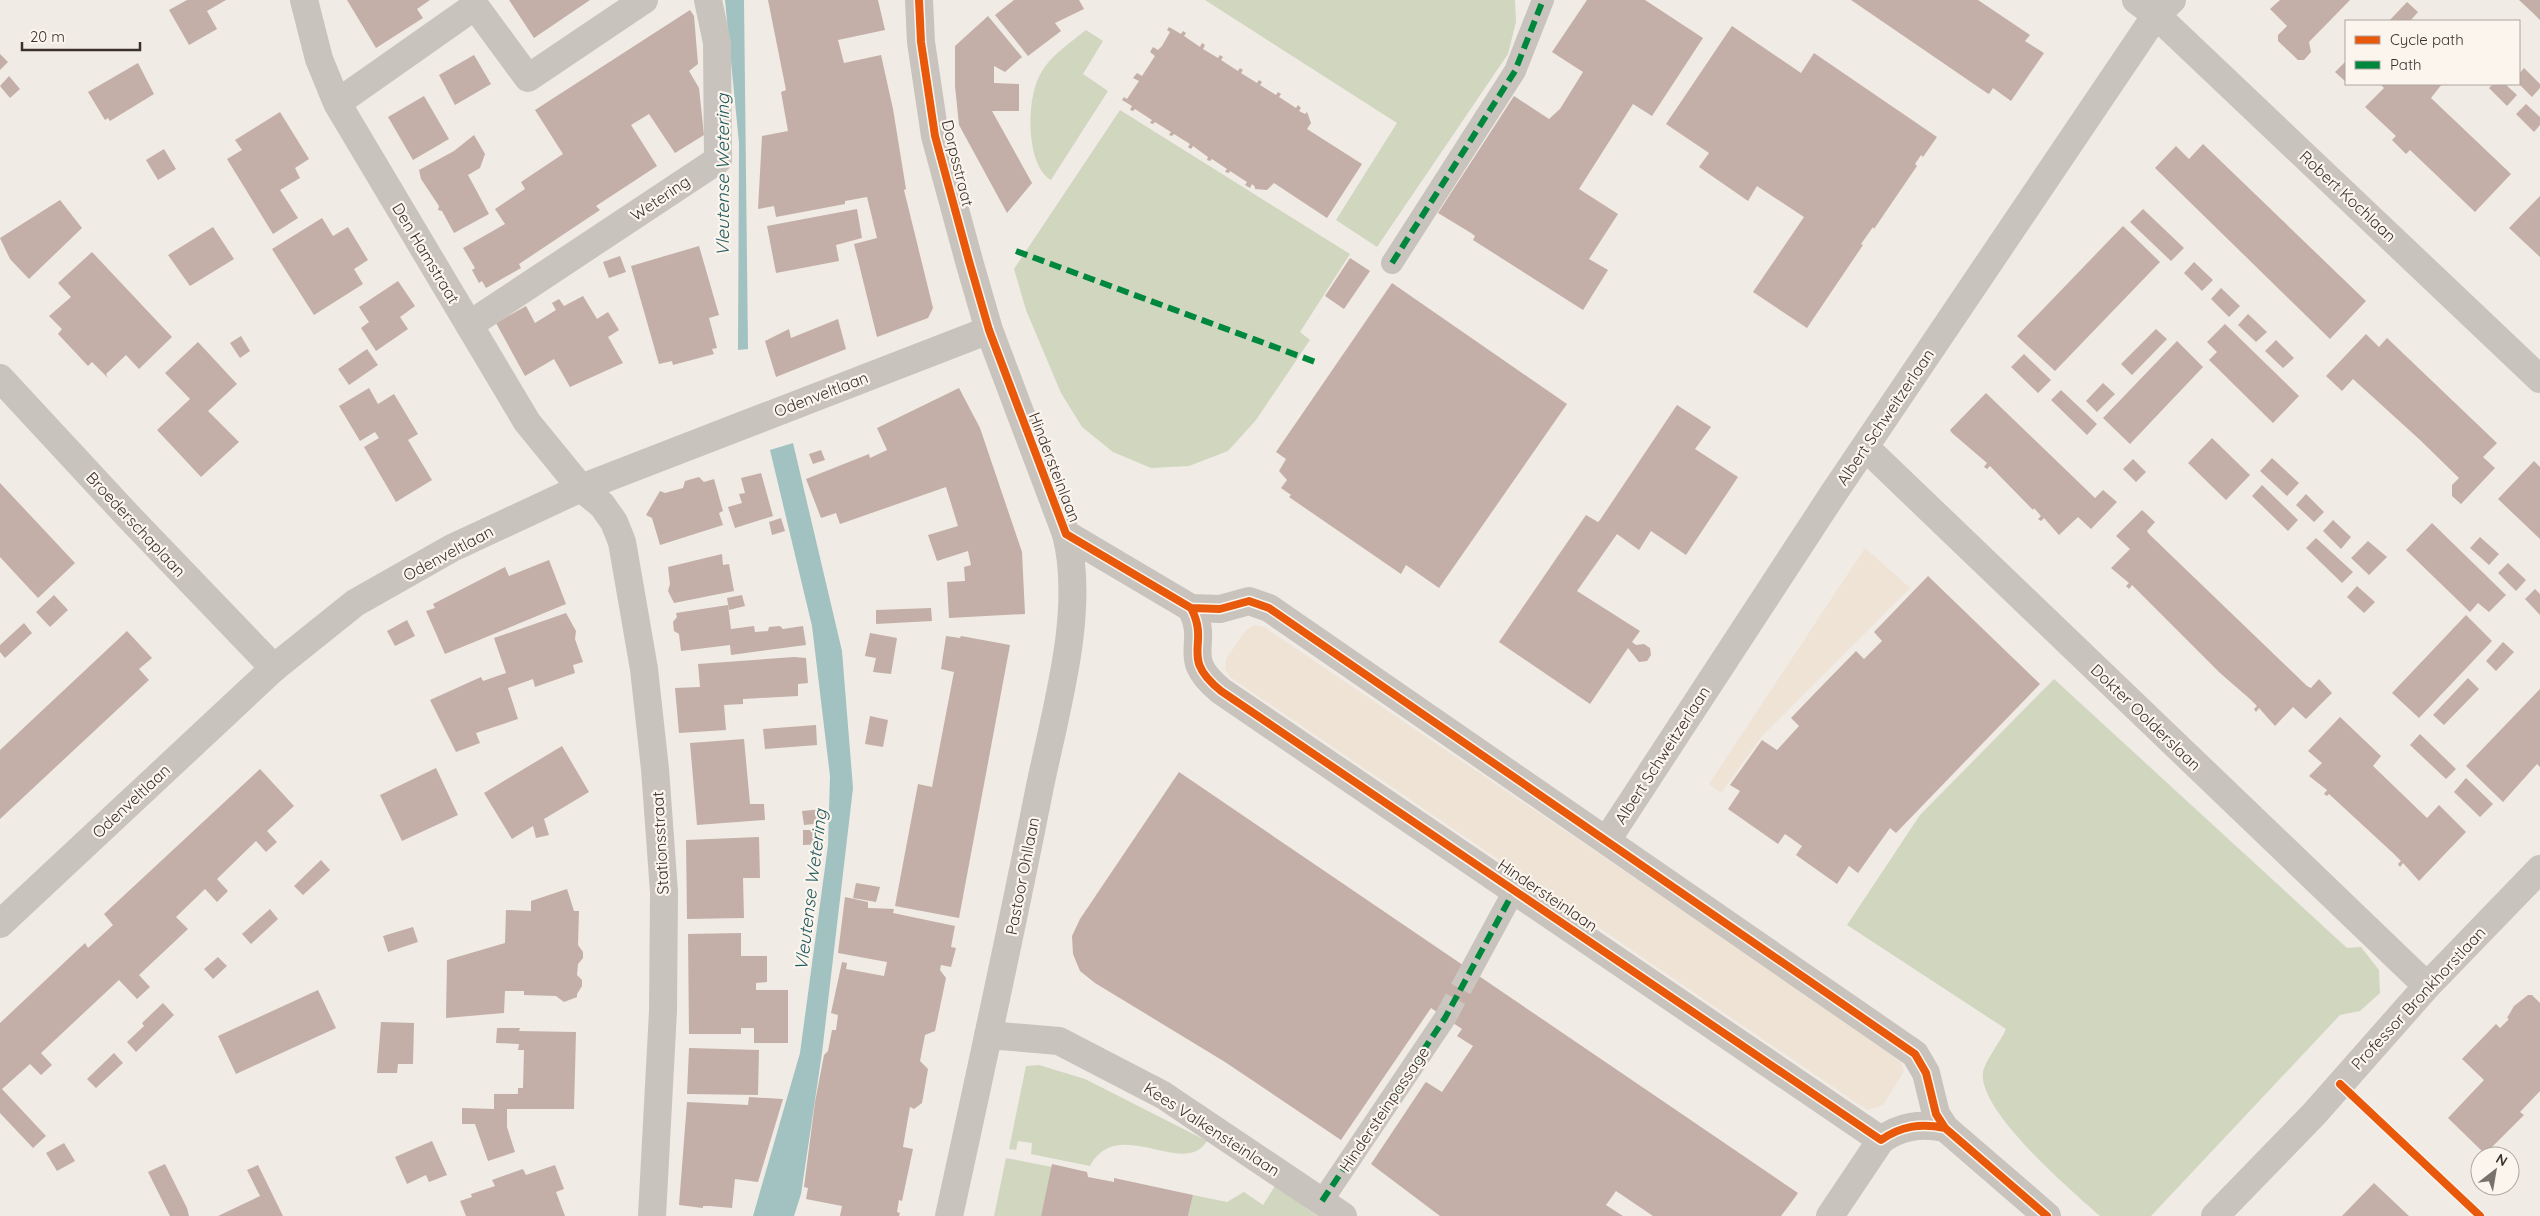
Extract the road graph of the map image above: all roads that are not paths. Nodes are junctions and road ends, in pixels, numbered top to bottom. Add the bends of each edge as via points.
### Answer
1 (304, 0) edge
2 (644, 0) edge
3 (708, 0) edge
4 (919, 0) edge
5 (1543, 0) edge
6 (2155, 5) edge
7 (337, 102) junction
8 (1392, 263) dead end
9 (469, 325) junction
10 (988, 330) junction
11 (0, 378) edge
12 (2540, 378) edge
13 (1864, 447) junction
14 (581, 488) junction
15 (1066, 534) junction
16 (1191, 608) junction
17 (274, 668) junction
18 (1607, 840) junction
19 (2540, 868) edge
20 (1515, 889) junction
21 (0, 924) edge
22 (1471, 970) tunnel mouth
23 (2427, 986) junction
24 (1445, 1018) tunnel mouth
25 (988, 1035) junction
26 (1944, 1128) junction
27 (1881, 1140) junction
28 (1333, 1208) edge
29 (652, 1216) edge
30 (949, 1216) edge
31 (1830, 1216) edge
32 (2047, 1216) edge
33 (2215, 1216) edge

1 - 7 street, Den Hamstraat via 319,59
2 - 7 street via 528,78 475,6
3 - 9 street, Wetering via 717,43 718,160
4 - 10 street, Dorpsstraat via 921,42 935,136
5 - 8 street via 1515,71
6 - 12 street, Robert Kochlaan
6 - 13 street, Albert Schweitzerlaan
7 - 9 street, Den Hamstraat
9 - 14 street, Den Hamstraat via 527,422
10 - 14 street, Odenveltlaan
10 - 15 street, Hindersteinlaan
11 - 17 street, Broederschaplaan
13 - 18 street, Albert Schweitzerlaan
13 - 23 street, Dokter Oolderslaan
14 - 17 street, Odenveltlaan via 452,548 355,603
14 - 29 street, Stationsstraat via 602,506 614,522 622,542 644,669 655,769 664,892 664,1011
15 - 16 street, Hindersteinlaan
15 - 25 street, Pastoor Ohllaan via 1074,583 1069,644 1002,980
16 - 18 street, Hindersteinlaan via 1220,609 1249,601 1269,608
16 - 20 street, Hindersteinlaan via 1198,621 1196,657 1206,679
17 - 21 street, Odenveltlaan
18 - 26 street, Hindersteinlaan via 1915,1054 1926,1073 1936,1114
19 - 23 street, Professor Bronkhorstlaan
20 - 22 street
20 - 27 street, Hindersteinlaan
23 - 33 street, Professor Bronkhorstlaan via 2314,1114
24 - 28 street, Hindersteinpassage
25 - 28 street, Kees Valkensteinlaan via 1059,1041 1163,1096
25 - 30 street, Pastoor Ohllaan
26 - 27 street via 1915,1125 1893,1131
26 - 32 street, Hindersteinlaan
27 - 31 street

